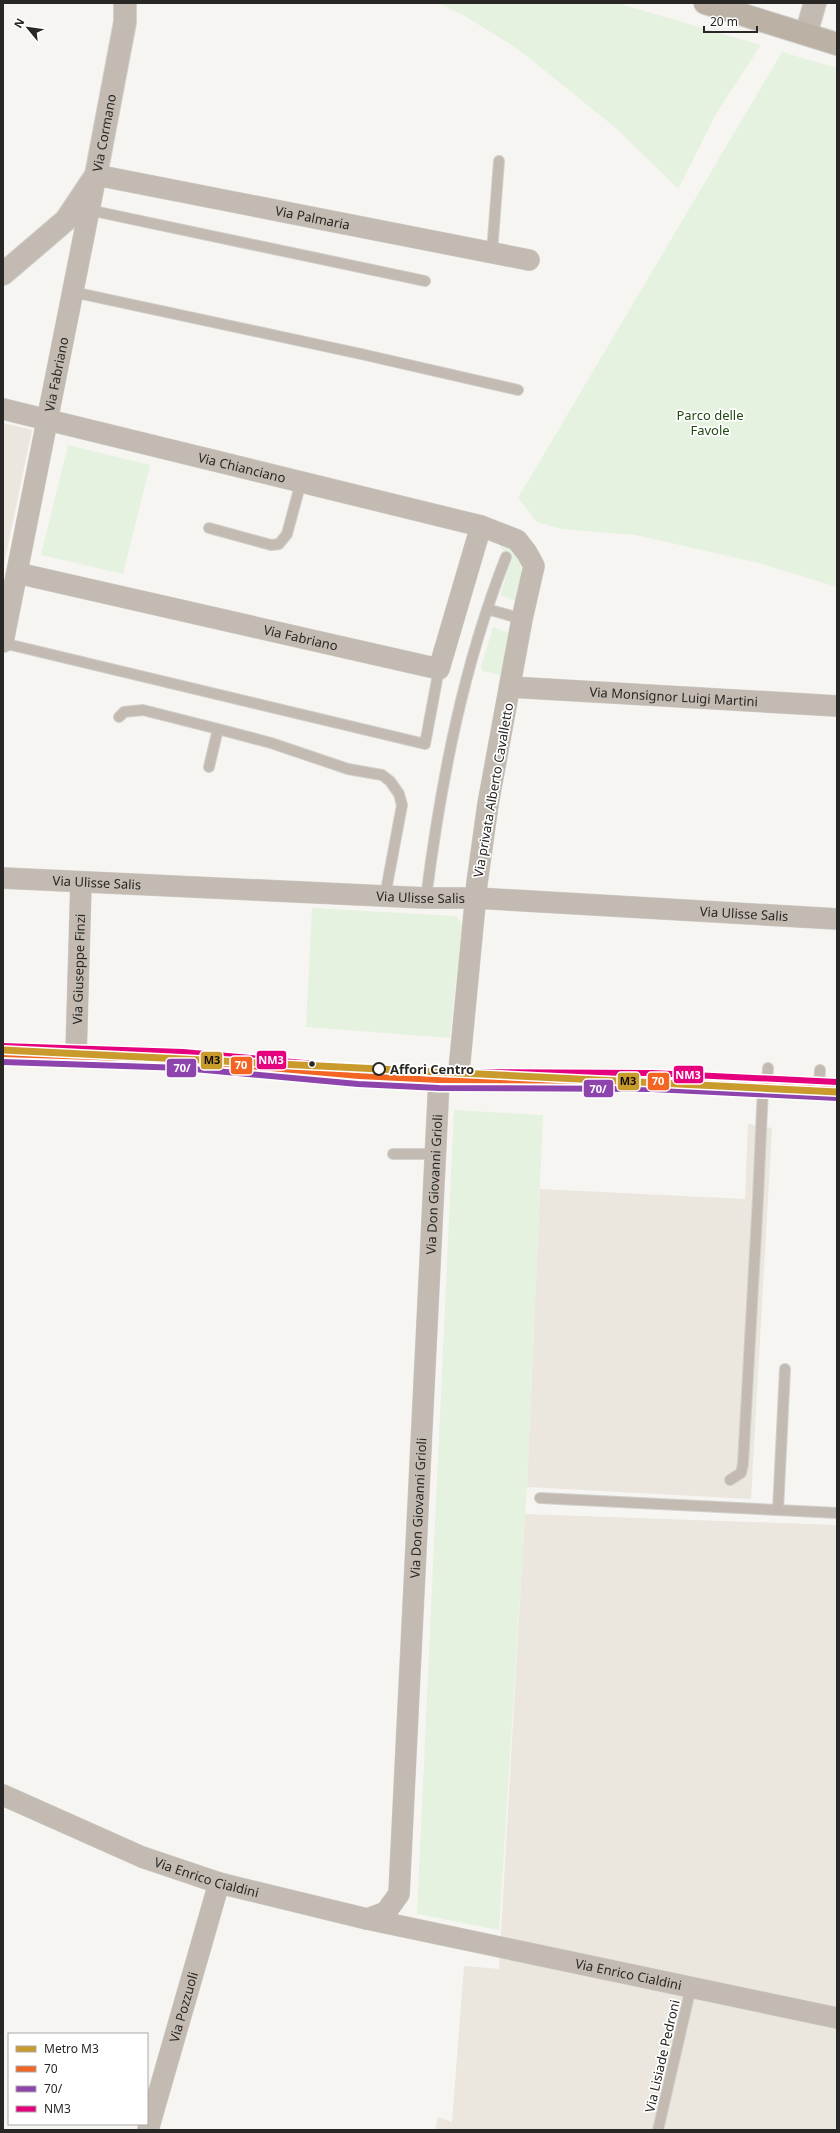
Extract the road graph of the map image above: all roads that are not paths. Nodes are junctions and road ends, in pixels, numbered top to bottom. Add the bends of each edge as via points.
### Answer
1 (125, 3) edge
2 (705, 3) edge
3 (815, 3) edge
4 (806, 34) junction
5 (837, 44) edge
6 (499, 161) dead end
7 (96, 175) junction
8 (89, 210) junction
9 (492, 252) junction
10 (529, 260) dead end
11 (3, 274) edge
12 (425, 281) dead end
13 (73, 292) junction
14 (518, 390) dead end
15 (3, 408) edge
16 (48, 420) junction
17 (301, 482) junction
18 (481, 526) junction
19 (209, 528) dead end
20 (506, 557) dead end
21 (17, 573) junction
22 (487, 609) junction
23 (522, 619) junction
24 (3, 643) edge
25 (439, 669) junction
26 (510, 687) junction
27 (837, 706) edge
28 (119, 717) dead end
29 (218, 729) junction
30 (209, 767) dead end
31 (3, 878) edge
32 (82, 882) junction
33 (385, 896) junction
34 (426, 898) junction
35 (476, 898) junction
36 (837, 919) edge
37 (3, 1054) edge
38 (76, 1056) junction
39 (766, 1080) junction
40 (448, 1081) junction
41 (825, 1083) edge
42 (393, 1154) dead end
43 (434, 1154) junction
44 (785, 1369) dead end
45 (730, 1480) dead end
46 (540, 1498) dead end
47 (778, 1510) junction
48 (837, 1513) edge
49 (3, 1795) edge
50 (219, 1883) junction
51 (399, 1894) junction
52 (367, 1919) junction
53 (420, 1930) junction
54 (691, 1987) junction
55 (837, 2018) edge
56 (148, 2130) edge
57 (658, 2130) edge

1 - 7 street, Via Cormano via 125,22
2 - 4 main road
3 - 4 street
4 - 5 main road
6 - 9 lane
7 - 8 street, Via Fabriano
7 - 9 street, Via Palmaria
7 - 11 street, Via Cormano via 66,220
8 - 12 lane
8 - 13 street, Via Fabriano
9 - 10 street, Via Palmaria
13 - 14 lane
13 - 16 street, Via Fabriano
15 - 16 street, Via Chianciano
16 - 17 street, Via Chianciano
16 - 21 street, Via Fabriano
17 - 18 street, Via Chianciano
17 - 19 lane via 287,534 279,544 271,545
18 - 23 street, Via privata Alberto Cavalletto via 517,540 534,566
18 - 25 street
20 - 22 lane
21 - 24 street, Via Fabriano
21 - 25 street, Via Fabriano
22 - 23 lane
22 - 34 lane via 468,670 455,726 440,801
23 - 26 street, Via privata Alberto Cavalletto
24 - 25 lane via 425,744
26 - 27 street, Via Monsignor Luigi Martini
26 - 35 street, Via privata Alberto Cavalletto via 488,804
28 - 29 lane via 124,712 143,710
29 - 30 lane
29 - 33 lane via 271,742 348,769 382,775 390,781 399,794 402,805
31 - 32 street, Via Ulisse Salis
32 - 33 street, Via Ulisse Salis
32 - 38 street, Via Giuseppe Finzi
33 - 34 street, Via Ulisse Salis
34 - 35 street, Via Ulisse Salis
35 - 36 street, Via Ulisse Salis
35 - 40 street, Via privata Alberto Cavalletto
37 - 38 main road
38 - 40 main road via 183,1060 359,1076
39 - 40 main road
39 - 41 main road
39 - 45 lane via 743,1464 741,1473
40 - 43 street, Via Don Giovanni Grioli
42 - 43 lane
43 - 51 street, Via Don Giovanni Grioli
44 - 47 lane
46 - 47 lane
47 - 48 lane
49 - 50 street, Via Enrico Cialdini via 142,1857
50 - 52 street, Via Enrico Cialdini
50 - 56 street, Via Pozzuoli
51 - 52 street via 386,1912
51 - 53 street via 407,1918
52 - 53 street, Via Enrico Cialdini
53 - 54 street, Via Enrico Cialdini
54 - 55 street, Via Enrico Cialdini
54 - 57 lane, Via Lisiade Pedroni

